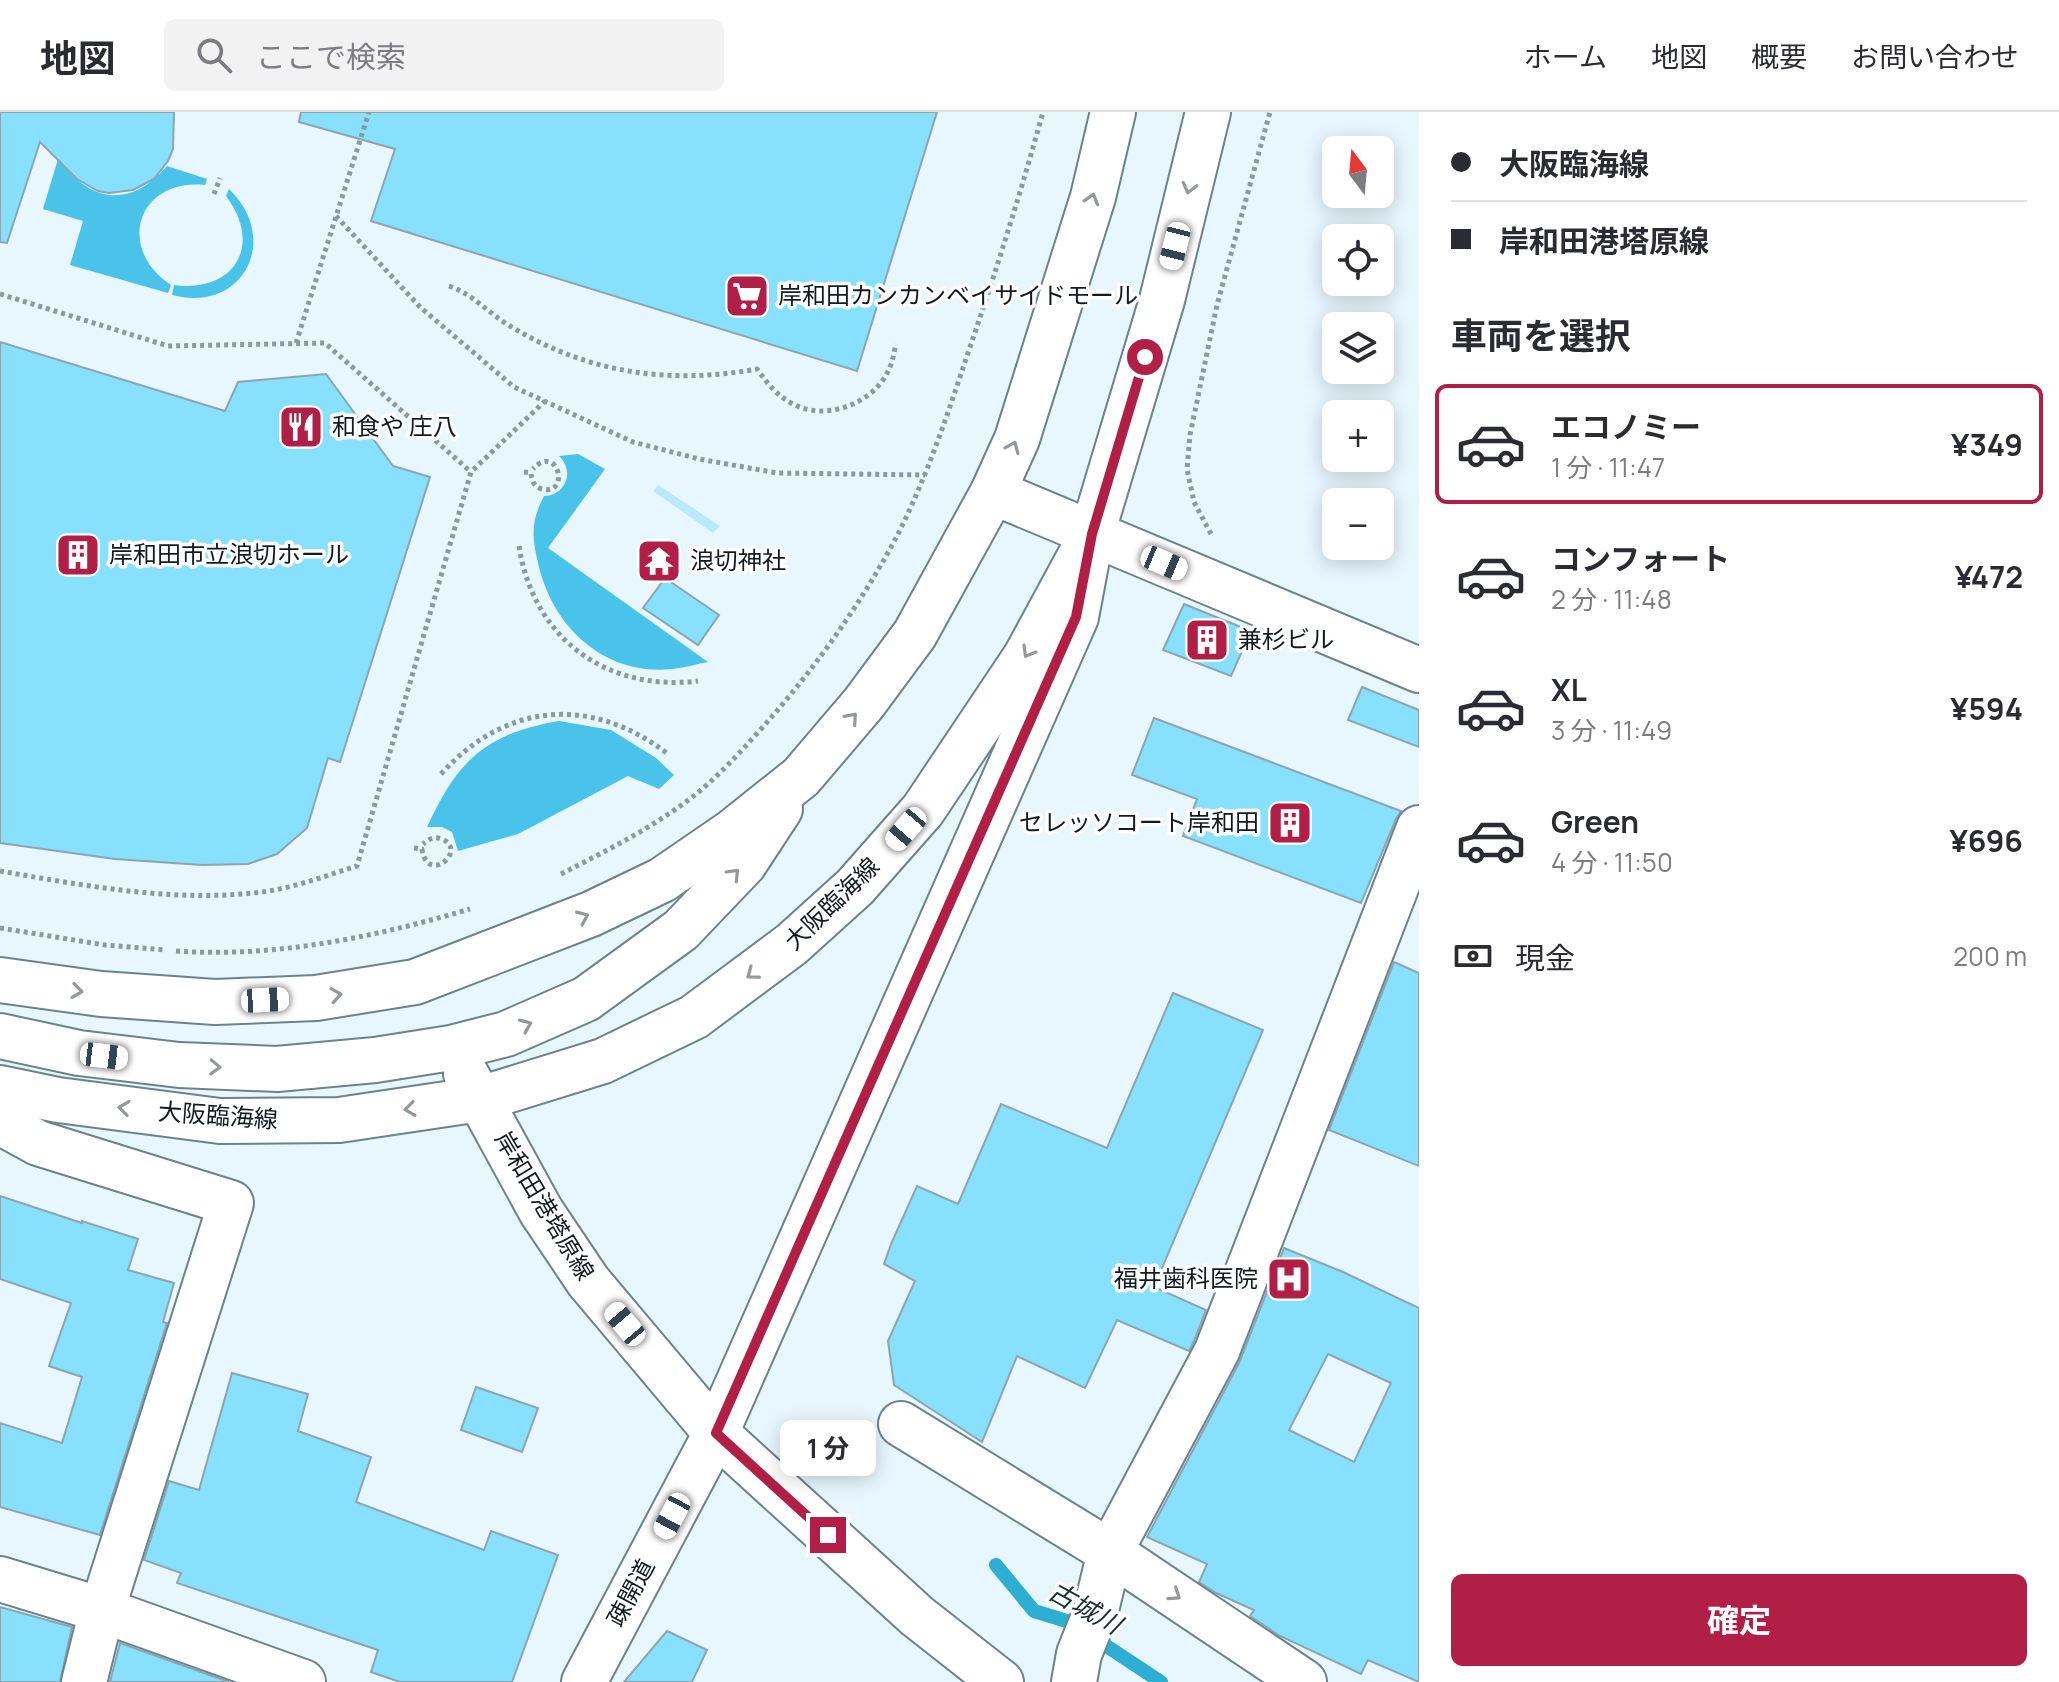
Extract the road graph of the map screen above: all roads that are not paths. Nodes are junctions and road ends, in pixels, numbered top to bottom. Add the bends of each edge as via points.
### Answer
1 (1113, 112) edge
2 (1208, 112) edge
3 (993, 492) junction
4 (1092, 534) junction
5 (1419, 670) edge
6 (801, 777) junction
7 (1419, 828) edge
8 (0, 980) edge
9 (0, 1036) edge
10 (451, 1048) junction
11 (0, 1088) edge
12 (480, 1099) junction
13 (0, 1122) edge
14 (901, 1424) dead end
15 (716, 1433) junction
16 (1110, 1552) junction
17 (0, 1579) edge
18 (102, 1610) junction
19 (1077, 1668) edge
20 (84, 1682) edge
21 (303, 1682) edge
22 (584, 1682) edge
23 (1001, 1682) edge
24 (1304, 1682) edge

3 -> 1 main road via 1017,439 1093,197
2 -> 4 main road, 大阪臨海線 via 1162,300
3 - 4 main road
6 -> 3 main road via 915,634
4 - 5 main road
4 -> 12 main road, 大阪臨海線 via 1026,656 923,810 855,887 792,944 694,1017 603,1061
4 - 15 main road, 疎開道 via 1076,617
8 -> 6 main road via 215,1002 316,998 415,982 591,914 662,880
10 -> 6 main road via 506,1034 586,999 681,930 744,864
7 - 16 main road via 1217,1351
9 -> 10 main road via 136,1060 277,1069
10 - 12 main road, 岸和田港塔原線
12 -> 11 main road, 大阪臨海線 via 339,1120 220,1121
12 - 15 main road, 岸和田港塔原線 via 541,1211 588,1281
13 - 18 main road via 38,1143 231,1203
14 - 16 main road
15 - 22 main road, 疎開道
15 - 23 main road, 岸和田港塔原線 via 917,1616
16 - 19 main road
16 -> 24 main road
17 - 18 main road
18 - 20 main road
18 - 21 main road

